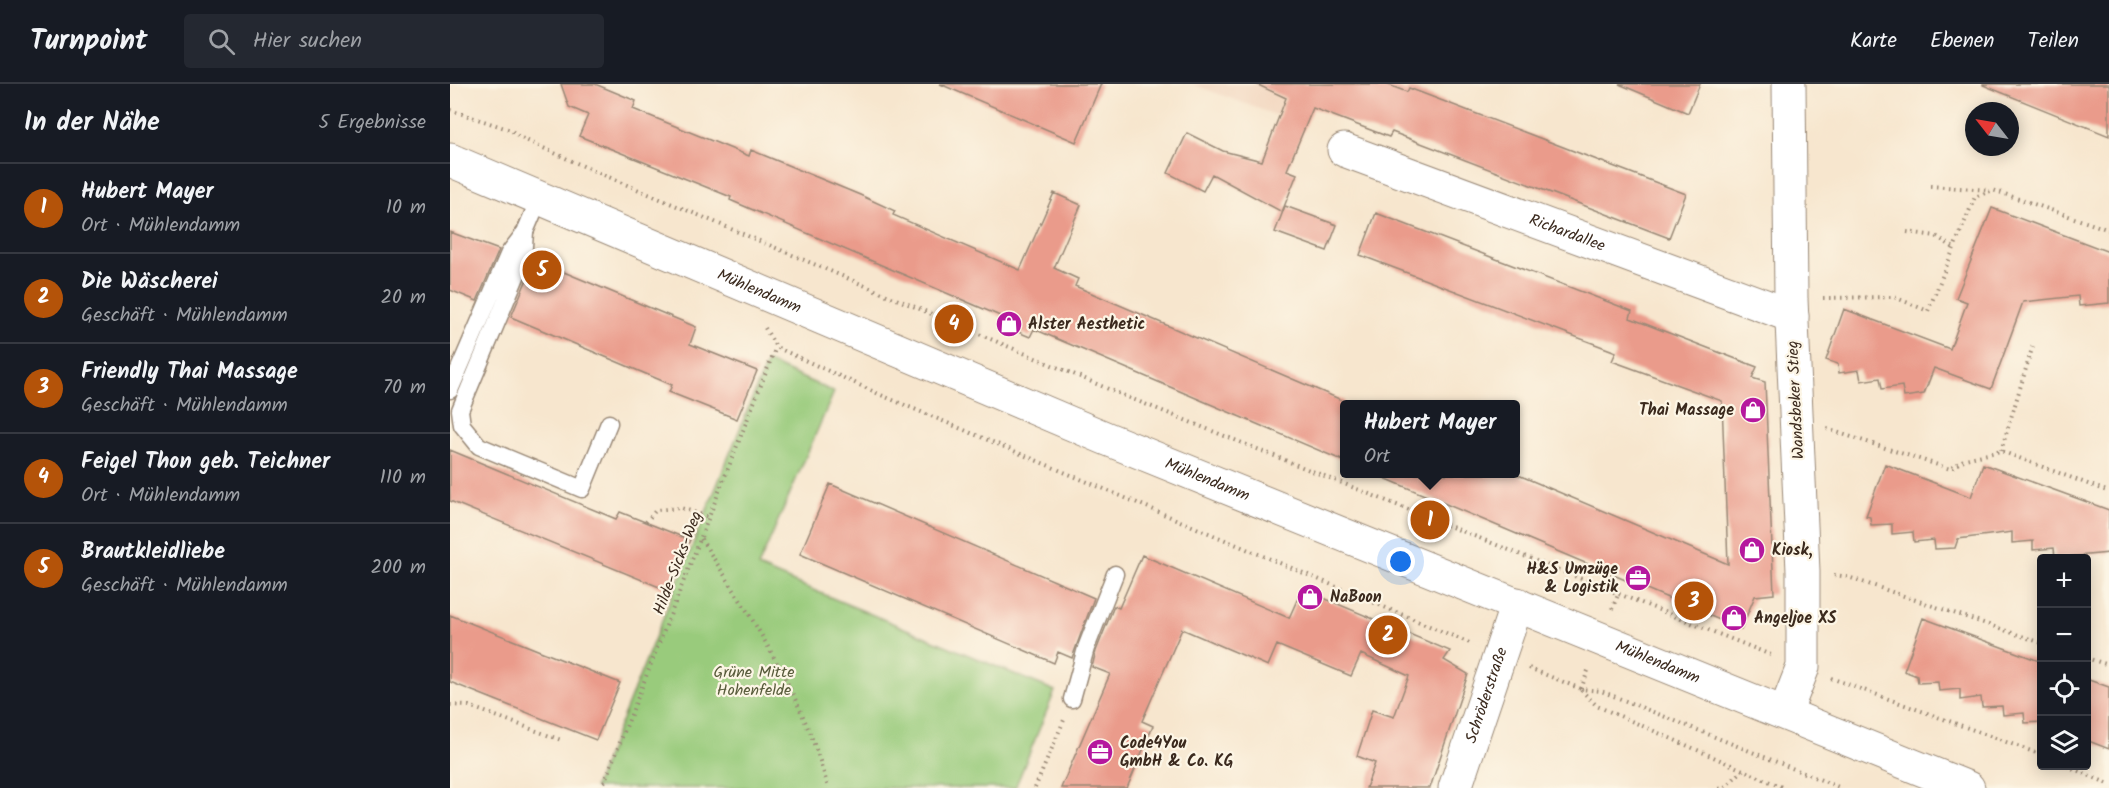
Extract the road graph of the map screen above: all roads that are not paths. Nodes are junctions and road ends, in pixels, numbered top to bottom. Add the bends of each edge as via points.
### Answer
1 (1789, 84) edge
2 (1344, 150) dead end
3 (450, 160) edge
4 (539, 199) junction
5 (525, 232) junction
6 (1791, 307) junction
7 (450, 390) edge
8 (609, 423) dead end
9 (1115, 574) dead end
10 (1516, 604) junction
11 (1072, 699) road end
12 (1785, 713) junction
13 (1455, 788) edge
14 (1968, 788) edge

1 - 6 main road, Wandsbeker Stieg
2 - 6 main road, Richardallee
3 - 4 main road, Mühlendamm
4 - 5 lane
4 - 10 main road, Mühlendamm via 1105,438
5 - 7 lane via 509,253
5 - 8 lane via 523,260 460,410 462,425 479,446 582,489
6 - 12 main road, Wandsbeker Stieg via 1798,419 1803,667
9 - 11 lane via 1086,648
10 - 12 main road, Mühlendamm
10 - 13 main road, Schröderstraße
12 - 14 main road, Mühlendamm

